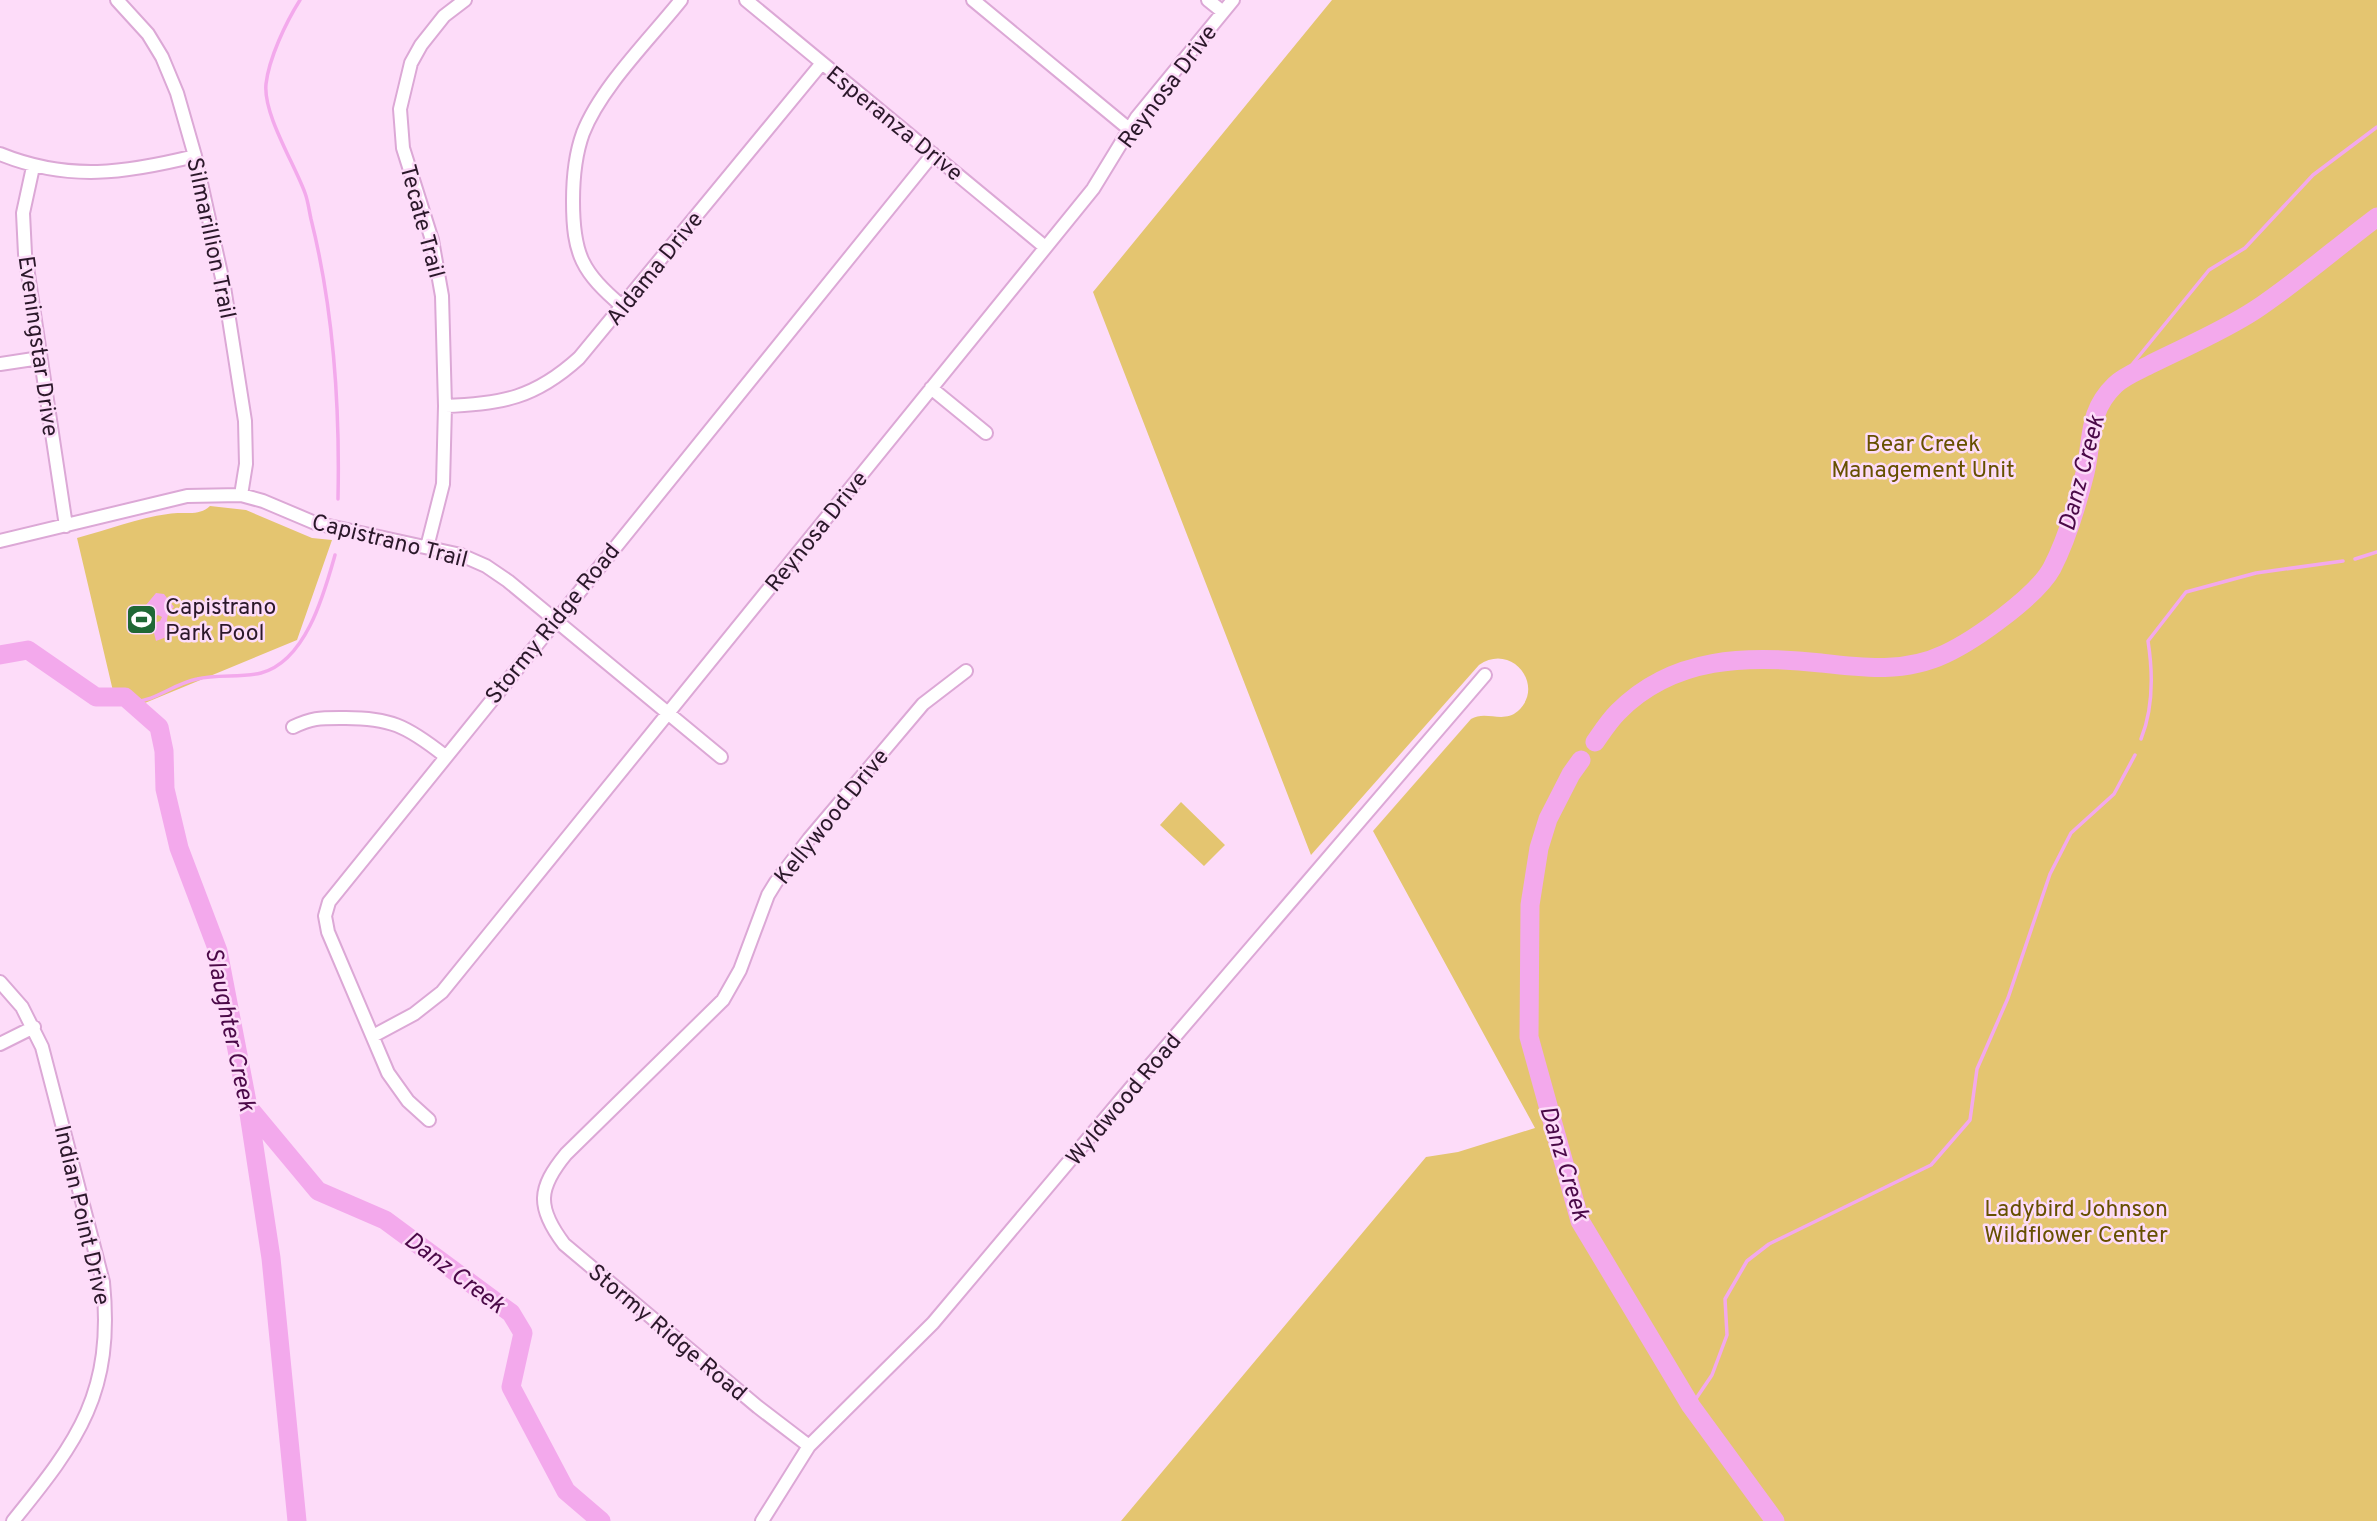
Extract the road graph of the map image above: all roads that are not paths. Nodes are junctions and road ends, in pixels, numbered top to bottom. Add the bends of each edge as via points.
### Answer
1 (117, 0) edge
2 (465, 0) edge
3 (681, 0) edge
4 (746, 0) edge
5 (973, 0) edge
6 (1208, 0) edge
7 (1233, 0) edge
8 (1223, 12) junction
9 (822, 63) junction
10 (1129, 129) junction
11 (0, 154) edge
12 (933, 155) junction
13 (195, 156) junction
14 (33, 167) junction
15 (1045, 247) junction
16 (622, 307) junction
17 (40, 358) junction
18 (0, 364) edge
19 (931, 388) junction
20 (445, 406) junction
21 (986, 433) dead end
22 (241, 495) junction
23 (66, 526) junction
24 (0, 541) edge
25 (427, 547) junction
26 (555, 620) junction
27 (965, 671) dead end
28 (1485, 676) dead end
29 (669, 714) junction
30 (293, 727) dead end
31 (445, 756) junction
32 (721, 757) dead end
33 (0, 982) edge
34 (34, 1027) junction
35 (373, 1036) junction
36 (0, 1044) edge
37 (429, 1120) dead end
38 (544, 1204) joint
39 (809, 1446) junction
40 (13, 1521) edge
41 (762, 1521) edge

1 - 13 street, Silmarillion Trail via 162,57
2 - 20 street, Tecate Trail via 444,16 421,45 411,63 400,109 403,148 432,240 442,296
3 - 16 street via 600,102 583,133 574,168 573,228 579,255 593,280
4 - 9 street, Esperanza Drive
5 - 10 street
6 - 8 street
7 - 8 street, Reynosa Drive
8 - 10 street, Reynosa Drive
9 - 12 street, Esperanza Drive
9 - 16 street, Aldama Drive
10 - 15 street, Reynosa Drive via 1099,181
11 - 14 street
12 - 15 street, Esperanza Drive
12 - 26 street, Stormy Ridge Road
13 - 14 street via 110,173
13 - 22 street, Silmarillion Trail via 224,287 245,421
14 - 17 street, Eveningstar Drive via 22,227
15 - 19 street, Reynosa Drive
16 - 20 street, Aldama Drive via 579,358 538,389 493,404
17 - 18 street
17 - 23 street, Eveningstar Drive
19 - 21 street
19 - 29 street, Reynosa Drive
20 - 25 street, Tecate Trail via 443,484
22 - 23 street, Capistrano Trail via 187,496
22 - 25 street, Capistrano Trail via 315,523
23 - 24 street, Capistrano Trail
25 - 26 street, Capistrano Trail via 486,566
26 - 29 street, Capistrano Trail
26 - 31 street, Stormy Ridge Road
27 - 38 street, Kellywood Drive via 923,704 809,839 768,895 740,970 723,1000 566,1154 546,1181
28 - 39 street, Wyldwood Road via 933,1323
29 - 32 street, Capistrano Trail
29 - 35 street, Reynosa Drive via 442,992
30 - 31 street via 312,718 383,719 410,730
31 - 35 street, Stormy Ridge Road via 326,910 328,932
33 - 34 street, Indian Point Drive
34 - 36 street
34 - 40 street, Indian Point Drive via 103,1282 105,1332 100,1371 85,1419 58,1466
35 - 37 street, Stormy Ridge Road via 395,1084
38 - 39 street, Stormy Ridge Road via 553,1230 564,1244
39 - 41 street, Wyldwood Road

